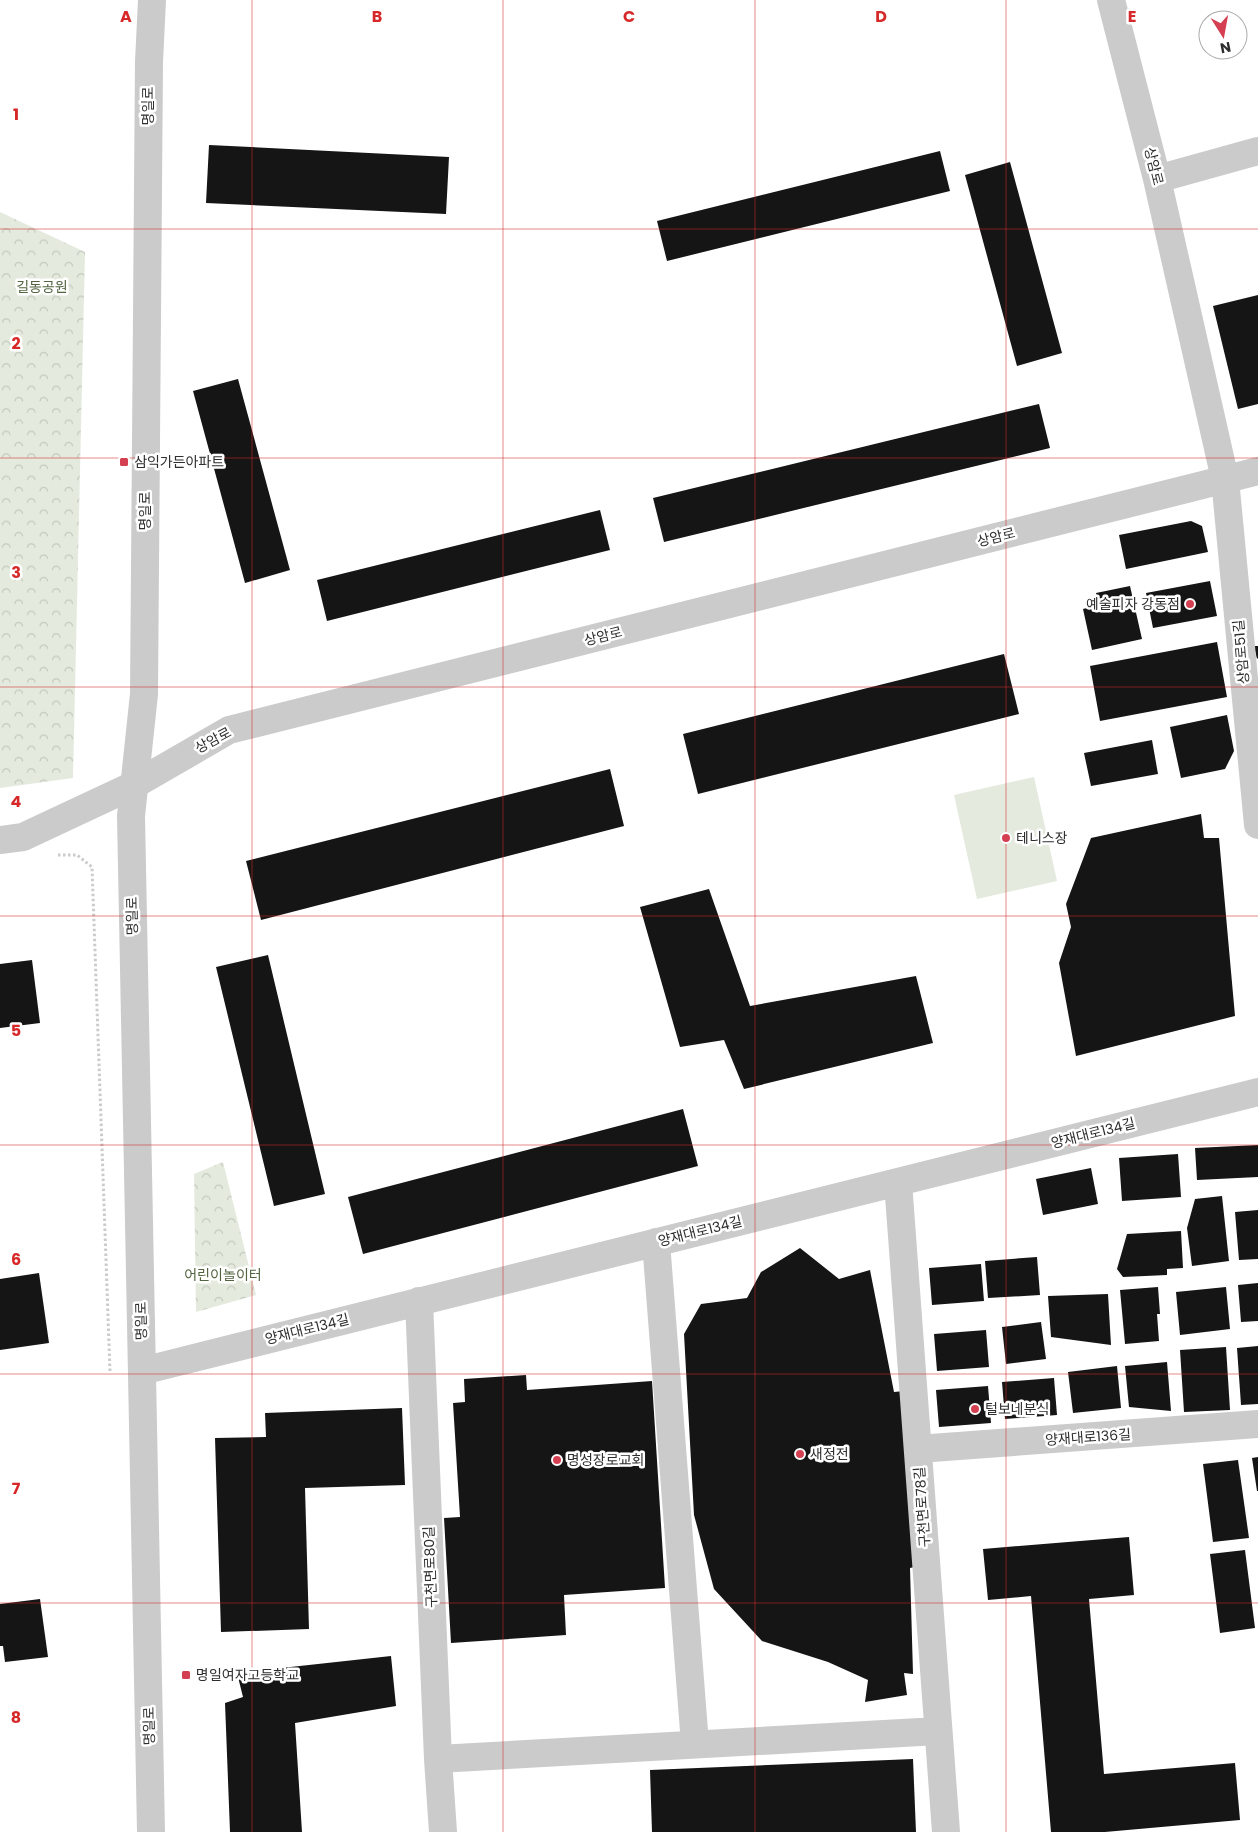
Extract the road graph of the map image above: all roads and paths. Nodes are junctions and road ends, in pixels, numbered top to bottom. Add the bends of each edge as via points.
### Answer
1 (152, 0) edge
2 (1111, 0) edge
3 (1258, 152) edge
4 (1157, 179) junction
5 (1258, 471) edge
6 (1225, 479) junction
7 (1256, 771) edge
8 (134, 785) junction
9 (1258, 824) edge
10 (0, 840) edge
11 (92, 867) dead end
12 (1258, 1092) edge
13 (898, 1182) junction
14 (656, 1242) junction
15 (419, 1301) junction
16 (142, 1371) junction
17 (110, 1378) dead end
18 (1258, 1424) edge
19 (918, 1449) junction
20 (938, 1731) junction
21 (695, 1744) junction
22 (438, 1759) junction
23 (151, 1832) edge
24 (443, 1832) edge
25 (946, 1832) edge

1 - 8 street, 명일로 via 144,694
2 - 4 street, 상암로
3 - 4 street
4 - 6 street, 상암로
5 - 6 street, 상암로
6 - 7 street, 상암로51길
6 - 8 street, 상암로 via 229,730
7 - 9 street, 상암로51길
8 - 10 street, 상암로 via 23,837
8 - 16 street, 명일로 via 130,816
11 - 17 path
12 - 13 street, 양재대로134길
13 - 14 street, 양재대로134길
13 - 19 street, 구천면로78길
14 - 15 street, 양재대로134길
14 - 21 street
15 - 16 street, 양재대로134길
15 - 22 street, 구천면로80길
16 - 23 street, 명일로
18 - 19 street, 양재대로136길
19 - 20 street, 구천면로78길
20 - 21 street
20 - 25 street, 구천면로78길
21 - 22 street
22 - 24 street, 구천면로80길

